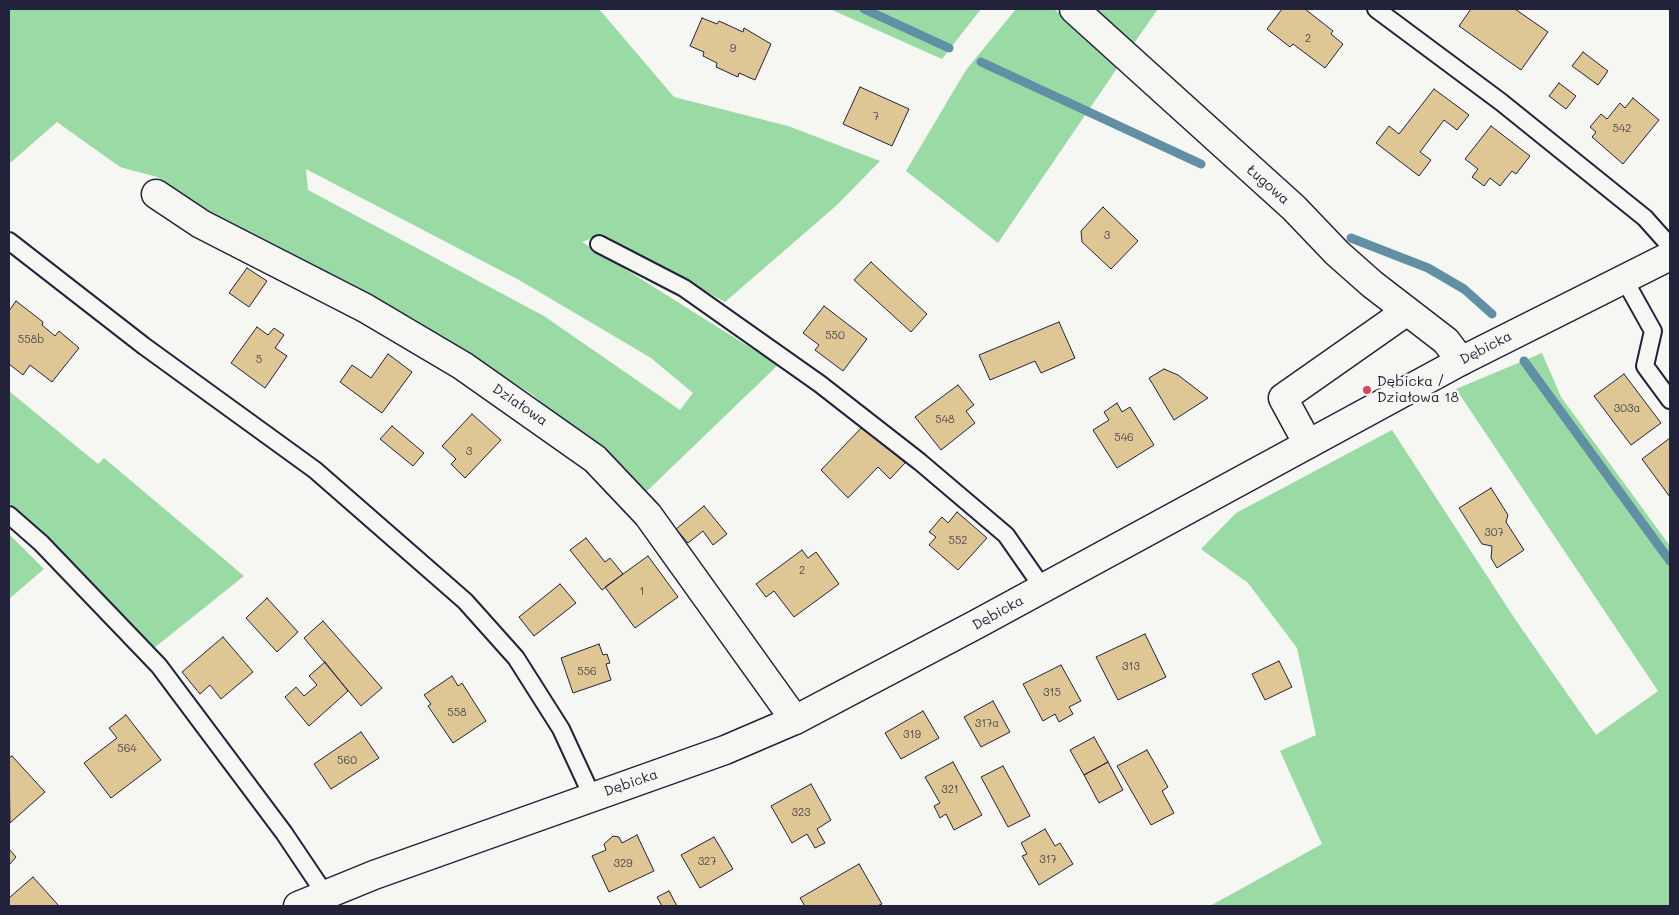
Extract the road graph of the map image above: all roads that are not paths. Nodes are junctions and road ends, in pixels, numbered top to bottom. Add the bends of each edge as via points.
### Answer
1 (1074, 9) edge
2 (1376, 9) edge
3 (156, 194) dead end
4 (9, 241) edge
5 (599, 244) dead end
6 (1670, 246) edge
7 (1670, 256) edge
8 (1624, 279) junction
9 (1407, 311) junction
10 (1460, 361) junction
11 (1670, 400) edge
12 (1308, 444) junction
13 (9, 515) edge
14 (1043, 588) junction
15 (795, 720) junction
16 (592, 796) junction
17 (326, 894) junction
18 (298, 906) edge

1 - 9 street, Ługowa via 1294,208 1337,253
2 - 6 lane via 1501,102 1645,218
3 - 15 street, Działowa via 200,224 365,308 462,366 595,459 648,515
4 - 16 lane via 144,346 315,470 465,601 516,658 561,729
5 - 14 lane via 684,288 820,384 1006,535
7 - 8 street, Dębicka
8 - 10 street, Dębicka
8 - 11 lane via 1653,331 1645,366
9 - 10 street, Ługowa via 1446,341
9 - 12 street via 1283,398
10 - 12 street, Dębicka
12 - 14 street, Dębicka
13 - 17 lane via 41,543 159,666
14 - 15 street, Dębicka
15 - 16 street, Dębicka via 725,750
16 - 17 street, Dębicka
17 - 18 street, Dębicka

